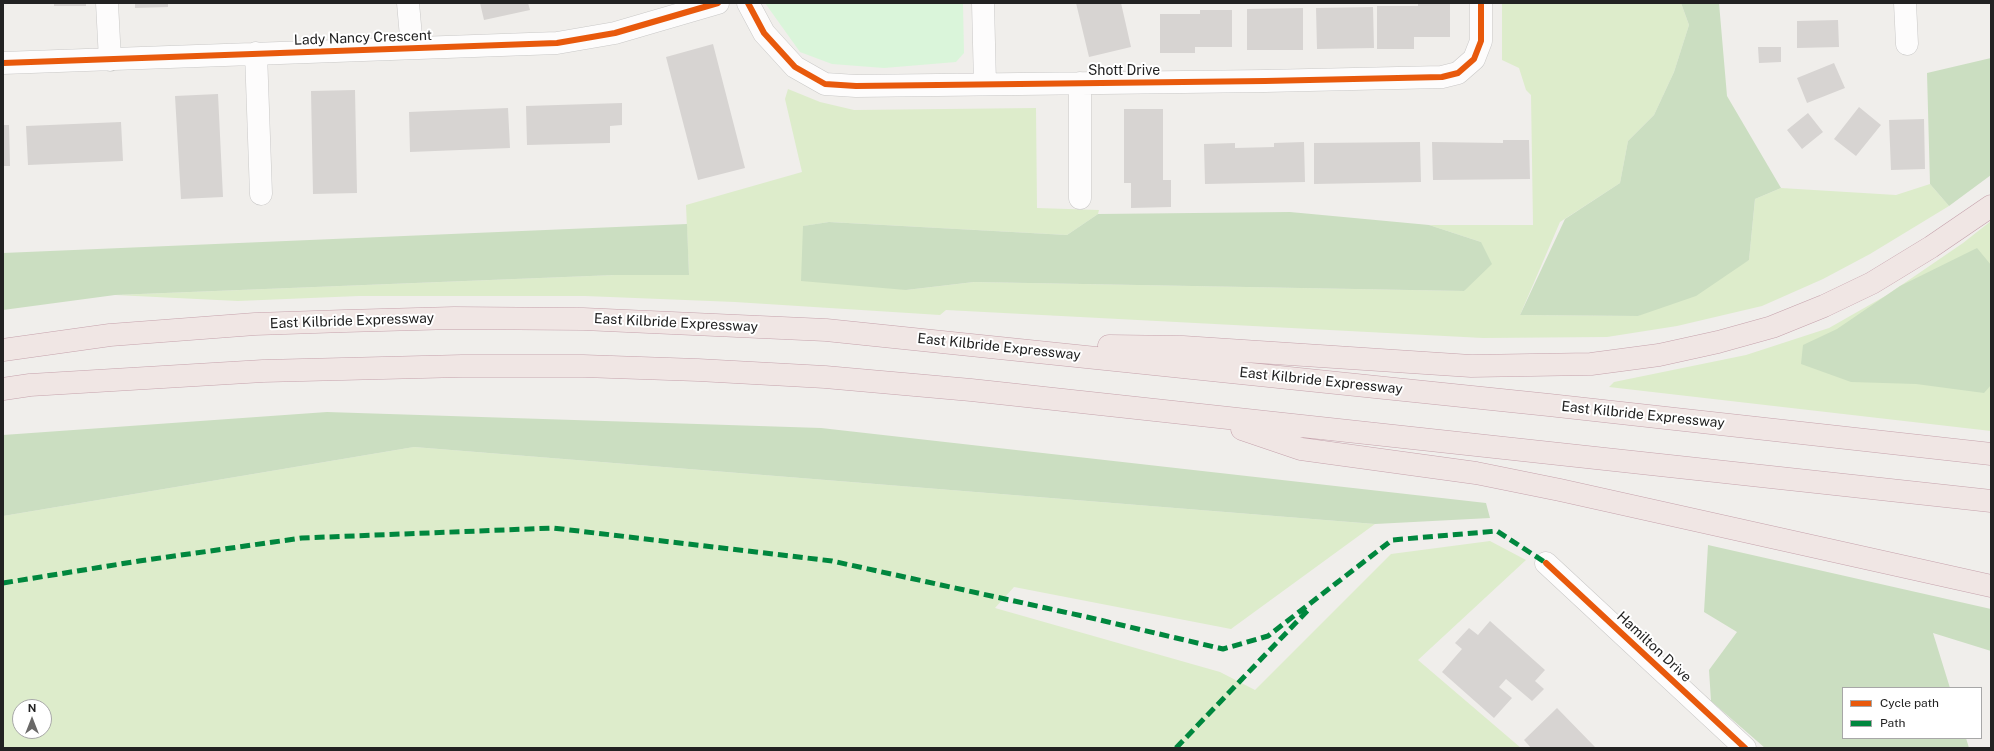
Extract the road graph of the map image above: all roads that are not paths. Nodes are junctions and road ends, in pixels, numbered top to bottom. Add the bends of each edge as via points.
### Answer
1 (107, 3) edge
2 (408, 3) edge
3 (718, 3) edge
4 (748, 3) edge
5 (983, 3) edge
6 (1481, 3) edge
7 (1905, 3) edge
8 (1908, 44) dead end
9 (412, 48) junction
10 (256, 53) junction
11 (110, 60) junction
12 (3, 63) edge
13 (1080, 83) junction
14 (985, 84) junction
15 (261, 194) dead end
16 (1080, 198) dead end
17 (1991, 206) edge
18 (966, 343) junction
19 (3, 350) edge
20 (3, 390) edge
21 (1203, 416) junction
22 (1991, 454) edge
23 (1991, 502) edge
24 (1546, 563) dead end
25 (1991, 586) edge
26 (1745, 748) edge

1 - 11 street
2 - 9 street, Lady Nancy Crescent
3 - 9 street, Lady Nancy Crescent via 615,33 557,43
4 - 14 street, Shott Drive via 764,33 795,67 825,84
5 - 14 street
6 - 13 street, Shott Drive via 1481,41 1474,59 1458,73 1442,77
7 - 8 street
9 - 10 street, Lady Nancy Crescent
10 - 11 street, Lady Nancy Crescent
10 - 15 street
11 - 12 street, Lady Nancy Crescent
13 - 14 street, Shott Drive
13 - 16 street
17 - 18 highway via 1872,283 1811,311 1772,327 1718,342 1614,361 1471,366 1183,347
18 - 19 highway, East Kilbride Expressway via 819,330 583,319 454,318 247,324 110,335
18 - 22 highway, East Kilbride Expressway
20 - 21 highway via 30,385 263,371 446,366 584,366 825,377 971,390
21 - 23 highway
21 - 25 highway via 1301,449 1476,473
24 - 26 street, Hamilton Drive

